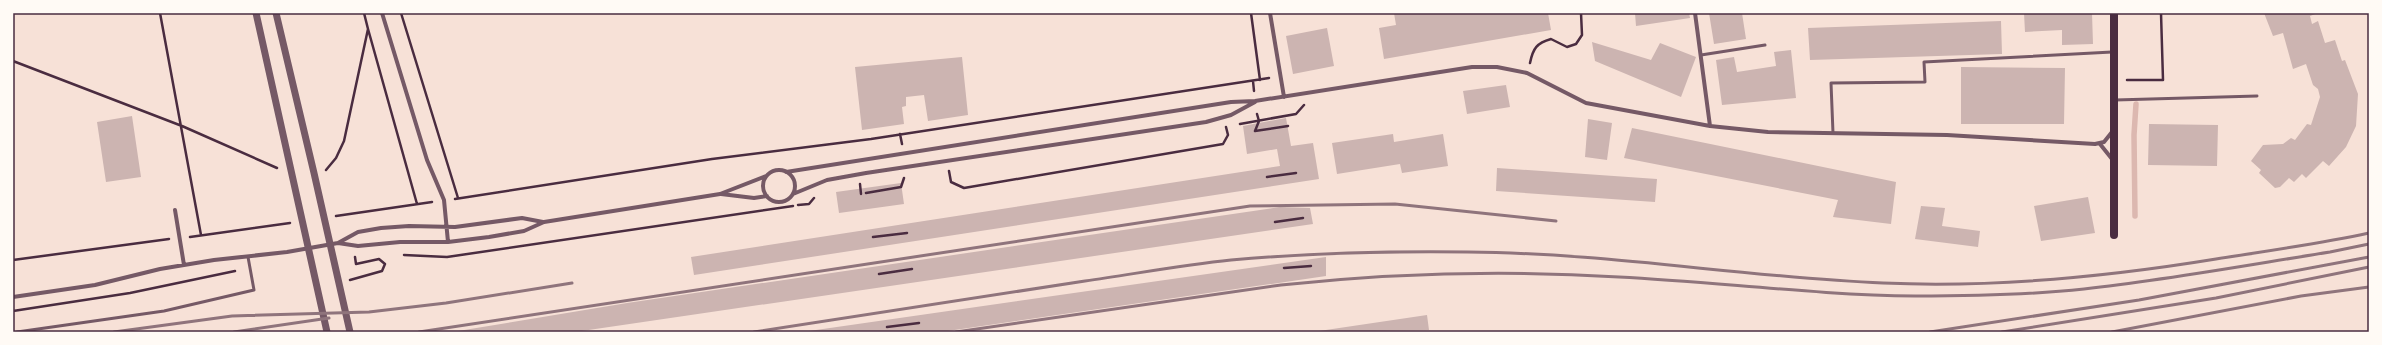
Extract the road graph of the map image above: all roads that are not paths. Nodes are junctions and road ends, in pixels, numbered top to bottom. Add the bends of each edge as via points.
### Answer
1 (256, 13) edge
2 (276, 13) edge
3 (382, 13) edge
4 (1270, 13) edge
5 (1695, 13) edge
6 (2114, 13) edge
7 (1766, 45) dead end
8 (2115, 52) junction
9 (1701, 55) junction
10 (2257, 96) dead end
11 (1284, 97) junction
12 (2115, 100) junction
13 (1255, 101) junction
14 (2115, 116) junction
15 (1710, 126) junction
16 (1833, 133) junction
17 (2100, 144) junction
18 (786, 172) junction
19 (2114, 172) junction
20 (766, 176) junction
21 (720, 194) junction
22 (793, 194) junction
23 (767, 196) junction
24 (175, 210) dead end
25 (544, 222) junction
26 (447, 227) junction
27 (2114, 235) dead end
28 (448, 242) junction
29 (338, 244) junction
30 (248, 257) junction
31 (184, 265) junction
32 (13, 297) edge
33 (17, 332) edge
34 (327, 332) edge
35 (350, 332) edge

1 - 34 street
2 - 35 street
3 - 26 street via 427,160 444,200
4 - 11 street
5 - 9 street
6 - 8 main road
7 - 9 lane
8 - 12 main road
8 - 16 lane via 1924,62 1925,82 1831,83
9 - 15 street
10 - 12 lane
11 - 13 street
11 - 15 street via 1497,66 1527,73 1586,103
12 - 14 main road
13 - 18 street via 1237,101
13 - 22 street via 1231,115 1206,122 866,173 827,180
14 - 17 street via 2110,138
14 - 19 main road
15 - 16 street via 1768,132
16 - 17 street via 1947,135
17 - 19 street via 2111,156
18 - 20 street via 776,170
18 - 22 street via 791,175 795,184
19 - 27 main road
20 - 21 street
20 - 23 street via 763,187
21 - 23 street via 754,198
21 - 25 street
22 - 23 street via 780,202
24 - 31 street
25 - 26 street via 522,218
25 - 28 street via 524,231
26 - 28 street
26 - 29 street via 381,228 358,232
28 - 29 street via 400,242 358,246
29 - 30 street
30 - 31 street
30 - 33 lane via 254,290 164,311
31 - 32 street via 95,285

